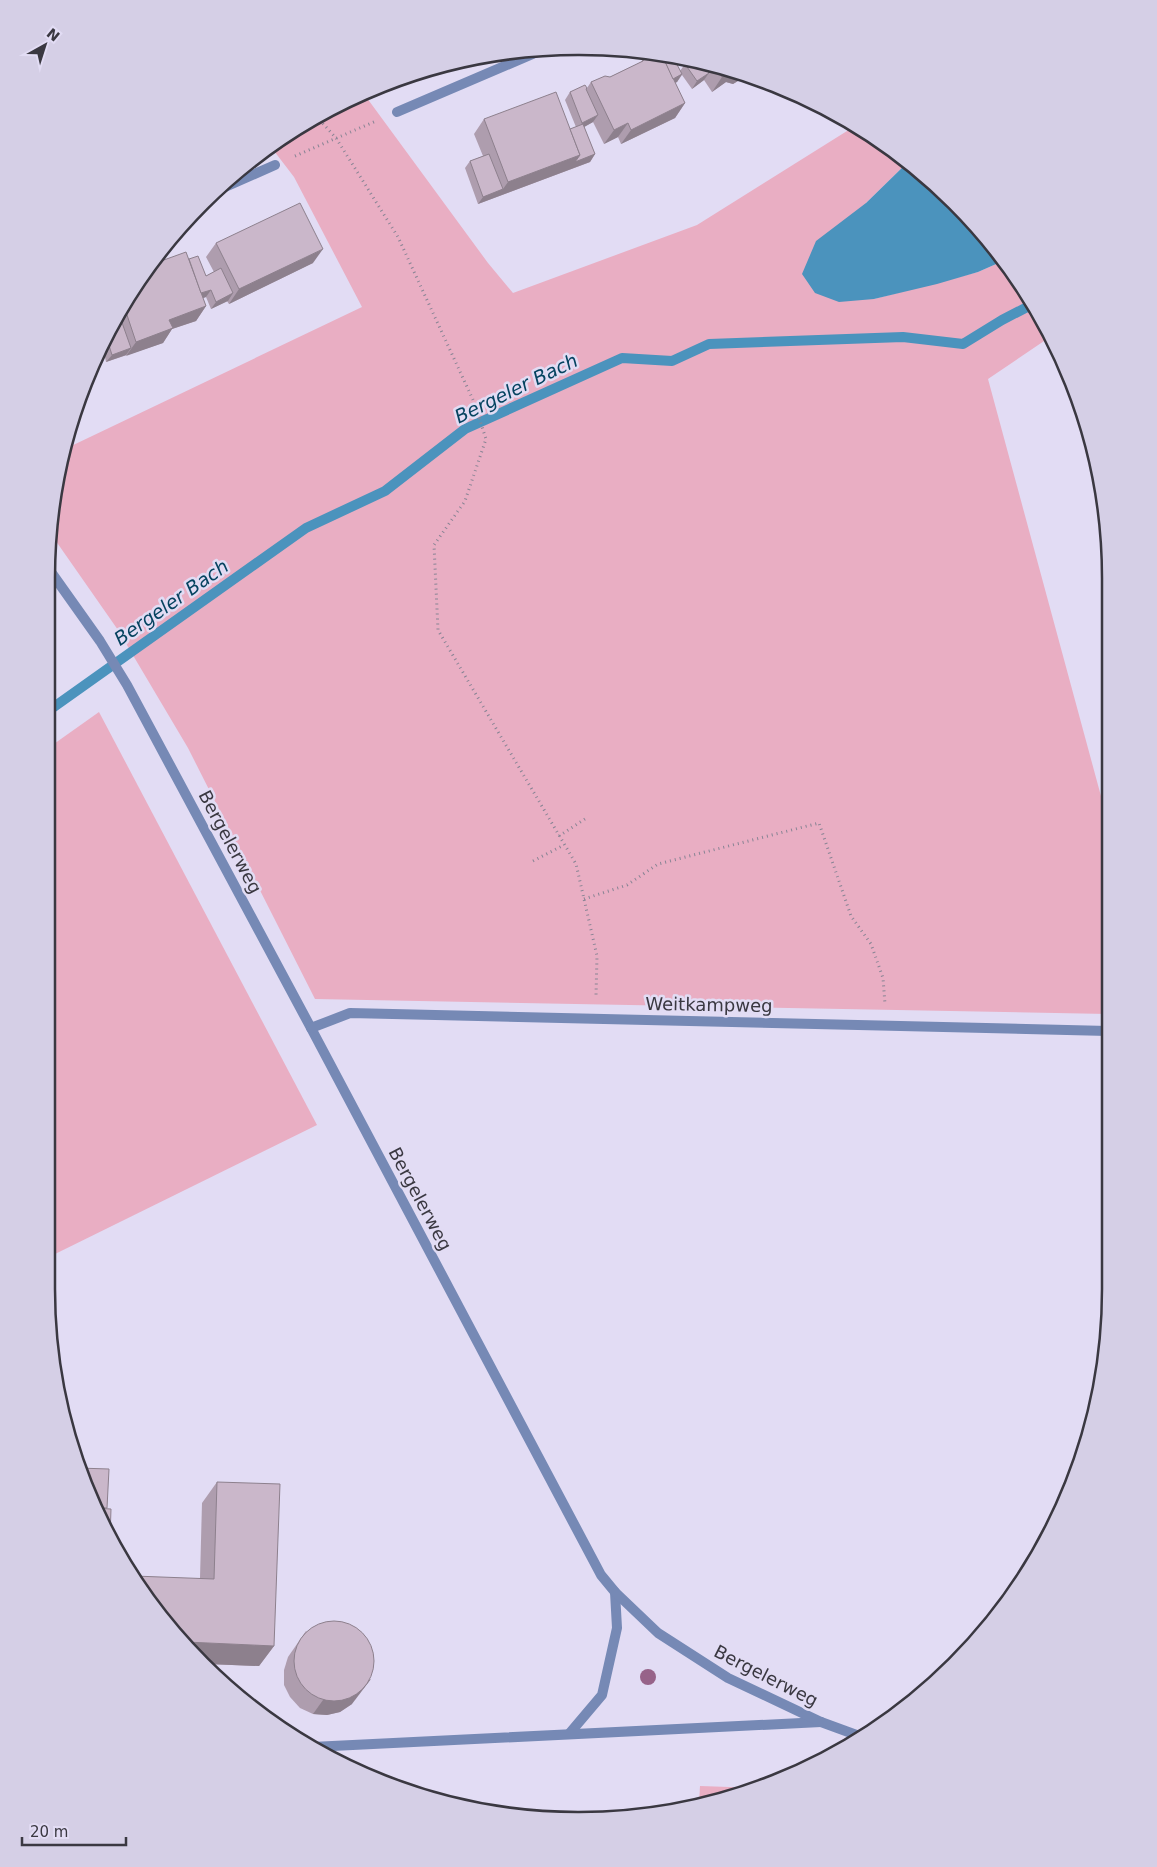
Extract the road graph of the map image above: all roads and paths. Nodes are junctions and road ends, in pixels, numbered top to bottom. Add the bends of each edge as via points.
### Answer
1 (524, 58) edge
2 (397, 112) joint
3 (322, 122) edge
4 (336, 138) junction
5 (274, 165) joint
6 (239, 180) edge
7 (55, 578) edge
8 (585, 819) dead end
9 (559, 836) junction
10 (564, 845) junction
11 (533, 861) dead end
12 (584, 899) junction
13 (594, 1018) junction
14 (887, 1026) junction
15 (311, 1028) junction
16 (1102, 1031) edge
17 (615, 1592) junction
18 (821, 1722) junction
19 (568, 1734) junction
20 (853, 1734) edge
21 (323, 1745) edge

1 - 2 street
2 - 4 path
3 - 4 path
4 - 5 path
4 - 9 path via 398,237 474,402 486,439 465,501 434,545 438,630
5 - 6 street
7 - 15 street, Bergelerweg via 127,685
8 - 9 path
9 - 10 path
10 - 11 path
10 - 12 path via 576,864
12 - 13 path via 597,956
12 - 14 path via 628,885 658,864 819,823 852,916 871,944 883,978
13 - 14 street, Weitkampweg
13 - 15 street, Weitkampweg via 350,1013
14 - 16 street, Weitkampweg
15 - 17 street, Bergelerweg via 601,1575
17 - 18 street, Bergelerweg via 658,1634 728,1678
17 - 19 street via 617,1628 602,1695
18 - 19 street
18 - 20 street, Bergelerweg
19 - 21 street

